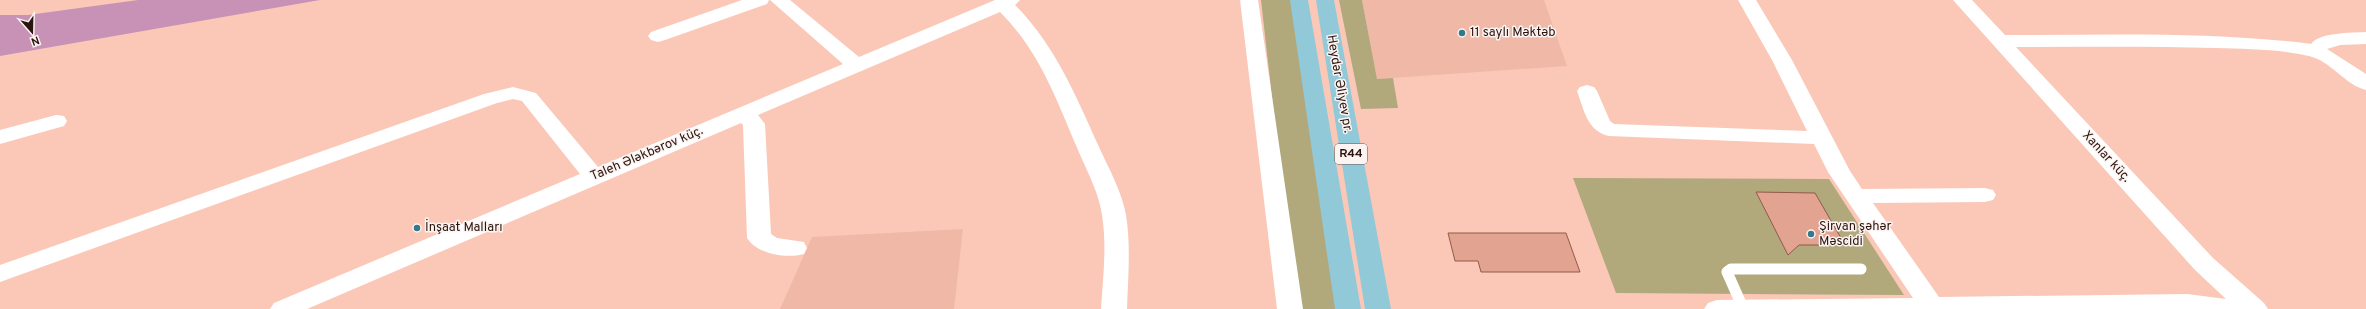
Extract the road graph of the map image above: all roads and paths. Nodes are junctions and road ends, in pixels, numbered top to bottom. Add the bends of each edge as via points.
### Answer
1 (760, 0) edge
2 (779, 0) edge
3 (1249, 0) edge
4 (1299, 0) edge
5 (1325, 0) edge
6 (1747, 0) edge
7 (1962, 0) edge
8 (1007, 2) edge
9 (658, 36) dead end
10 (2366, 38) edge
11 (1998, 40) junction
12 (2316, 51) junction
13 (857, 66) junction
14 (2366, 84) edge
15 (1587, 91) dead end
16 (744, 113) junction
17 (56, 121) dead end
18 (0, 137) edge
19 (1820, 138) junction
20 (594, 176) junction
21 (1985, 195) dead end
22 (1855, 196) junction
23 (795, 248) dead end
24 (1861, 269) dead end
25 (0, 274) edge
26 (1932, 306) junction
27 (1994, 307) edge
28 (1743, 308) junction
29 (283, 309) edge
30 (1114, 309) edge
31 (1290, 309) edge
32 (1348, 309) edge
33 (1378, 309) edge
34 (1717, 309) edge
35 (2236, 309) edge
36 (2256, 309) edge

1 - 9 street
2 - 13 street
3 - 31 street
4 - 32 main road, Heydər Əliyev pr. / R44
5 - 33 main road, Heydər Əliyev pr. / R44
6 - 19 street via 1782,60
7 - 11 street, Xanlar küç.
8 - 13 street, Taleh Ələkbərov küç.
8 - 30 street via 1056,74 1107,190 1114,214 1117,243
10 - 12 street via 2339,39 2321,44
11 - 12 street via 2185,41 2265,44
11 - 36 street, Xanlar küç. via 2204,264
12 - 14 street via 2335,61
13 - 16 street, Taleh Ələkbərov küç.
15 - 19 street via 1601,125 1609,130
16 - 20 street, Taleh Ələkbərov küç.
16 - 23 street via 754,124 759,238 771,245
17 - 18 street
19 - 22 street
20 - 25 street via 529,97 513,93 491,98
20 - 29 street, Taleh Ələkbərov küç.
21 - 22 street
22 - 26 street
24 - 28 lane via 1731,269 1726,272
26 - 27 street
26 - 28 street
27 - 35 street via 2187,303
28 - 34 street

